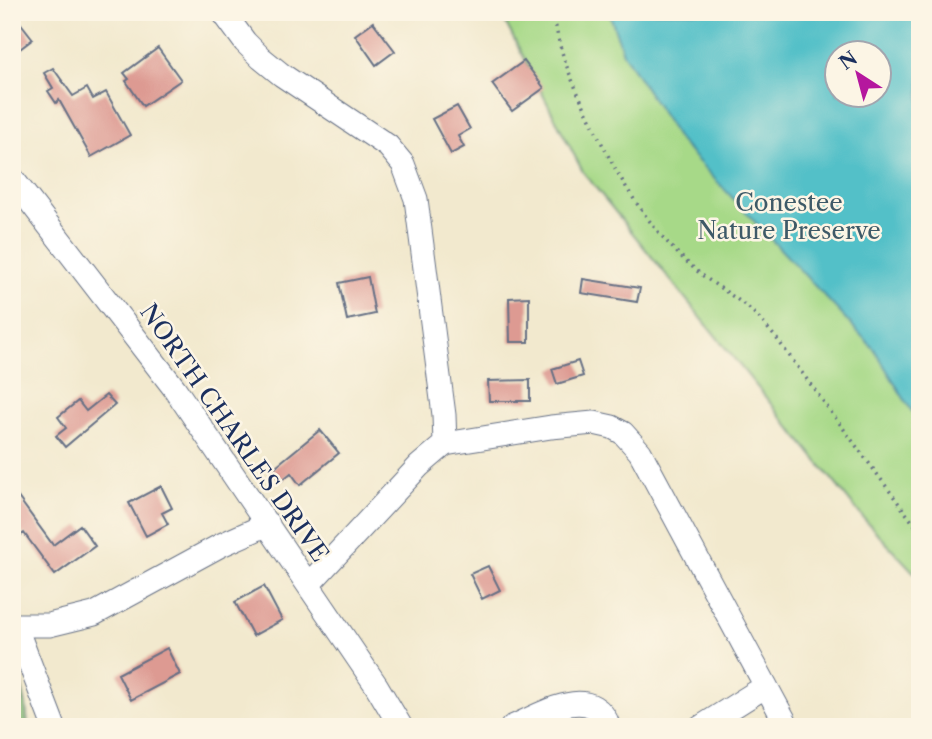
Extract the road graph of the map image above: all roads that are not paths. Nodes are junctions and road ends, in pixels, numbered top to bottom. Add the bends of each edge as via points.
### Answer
1 (223, 12) edge
2 (12, 178) edge
3 (445, 444) junction
4 (268, 524) junction
5 (309, 584) junction
6 (14, 625) edge
7 (766, 686) junction
8 (713, 724) edge
9 (54, 727) edge
10 (401, 727) edge
11 (513, 727) edge
12 (609, 727) edge
13 (788, 727) edge

1 - 3 street via 261,58 388,146 403,164 416,199
2 - 4 street, NORTH CHARLES DRIVE via 175,388
3 - 5 street
3 - 7 street via 576,424 603,424 623,433 640,452
4 - 5 street, NORTH CHARLES DRIVE
4 - 6 street via 94,614 48,625
5 - 10 street, NORTH CHARLES DRIVE
6 - 9 street
7 - 8 street
7 - 13 street
11 - 12 street via 572,701 594,708 605,716

